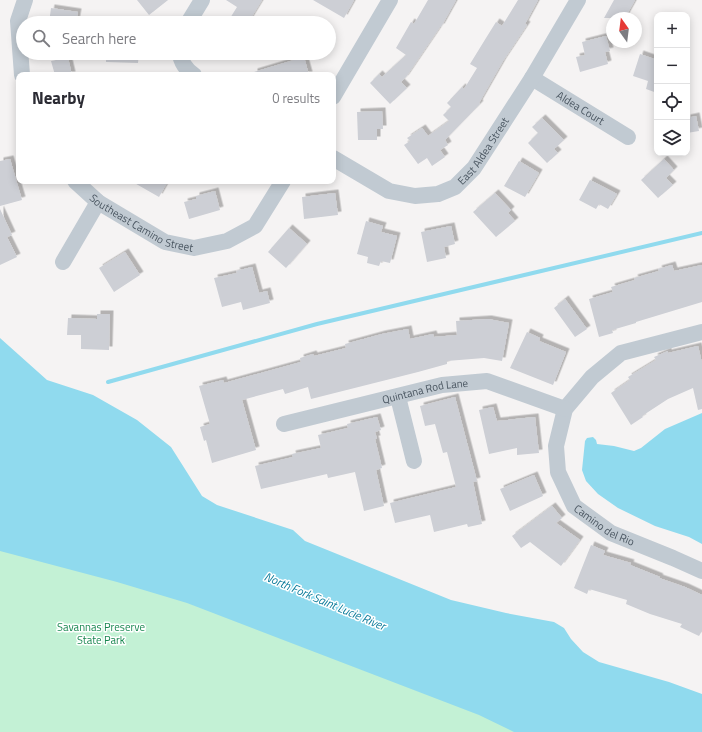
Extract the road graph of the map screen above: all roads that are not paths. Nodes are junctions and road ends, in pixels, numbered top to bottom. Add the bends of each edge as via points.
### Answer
1 (25, 0) edge
2 (202, 0) edge
3 (390, 0) edge
4 (578, 0) edge
5 (20, 16) edge
6 (192, 16) edge
7 (21, 60) edge
8 (181, 60) edge
9 (22, 72) edge
10 (189, 72) edge
11 (532, 78) junction
12 (336, 92) edge
13 (628, 137) dead end
14 (336, 160) edge
15 (78, 184) edge
16 (281, 184) edge
17 (98, 202) junction
18 (63, 262) dead end
19 (702, 332) edge
20 (398, 397) junction
21 (565, 409) junction
22 (284, 424) dead end
23 (414, 461) dead end
24 (702, 571) edge

1 - 5 street
2 - 6 street
3 - 12 street
4 - 11 street, East Aldea Street
7 - 9 street
8 - 10 street
11 - 13 street, Aldea Court
11 - 14 street, East Aldea Street via 474,168 455,187 438,194 414,196 389,190
15 - 17 street, Southeast Camino Street
16 - 17 street, Southeast Camino Street via 255,226 226,241 194,248 165,242
17 - 18 street
19 - 21 street, Camino del Rio via 621,353 592,377
20 - 21 street, Quintana Rod Lane via 442,385 487,381
20 - 22 street, Quintana Rod Lane
20 - 23 street
21 - 24 street, Camino del Rio via 556,446 558,472 574,506 611,533

